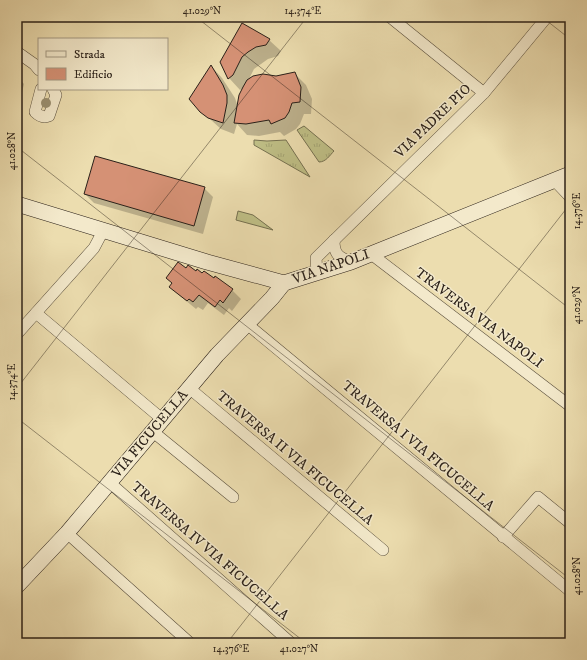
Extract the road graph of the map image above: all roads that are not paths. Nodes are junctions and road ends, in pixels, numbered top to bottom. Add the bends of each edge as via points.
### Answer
1 (390, 17) edge
2 (547, 17) edge
3 (17, 52) edge
4 (38, 69) edge
5 (41, 90) edge
6 (54, 90) edge
7 (484, 93) junction
8 (570, 174) edge
9 (554, 180) junction
10 (570, 197) edge
11 (17, 204) edge
12 (103, 231) junction
13 (334, 240) junction
14 (371, 254) junction
15 (351, 262) junction
16 (317, 273) junction
17 (284, 283) junction
18 (36, 313) junction
19 (247, 324) junction
20 (17, 334) edge
21 (189, 388) junction
22 (570, 406) edge
23 (162, 419) junction
24 (152, 431) junction
25 (109, 482) junction
26 (233, 497) dead end
27 (570, 523) edge
28 (67, 533) junction
29 (503, 537) junction
30 (383, 550) dead end
31 (17, 586) edge
32 (570, 591) edge
33 (190, 643) edge
34 (291, 643) edge

1 - 7 street
2 - 7 street, VIA PADRE PIO
3 - 4 street
5 - 6 street via 35,112 46,117 50,116 56,95
7 - 13 street, VIA PADRE PIO
8 - 9 main road, VIA NAPOLI
9 - 10 street
9 - 14 main road, VIA NAPOLI
11 - 12 main road, VIA NAPOLI
12 - 17 main road, VIA NAPOLI
12 - 18 street via 94,248
13 - 15 street via 334,250 341,258
13 - 16 street, VIA PADRE PIO via 316,258
14 - 15 main road, VIA NAPOLI
14 - 22 street, TRAVERSA VIA NAPOLI
15 - 16 main road, VIA NAPOLI
16 - 17 main road, VIA NAPOLI
17 - 19 main road, VIA FICUCELLA
18 - 20 street
18 - 23 street
19 - 21 main road, VIA FICUCELLA
19 - 29 street, TRAVERSA I VIA FICUCELLA
21 - 23 main road, VIA FICUCELLA
21 - 30 street, TRAVERSA II VIA FICUCELLA
23 - 24 main road, VIA FICUCELLA
24 - 25 main road, VIA FICUCELLA
24 - 26 street
25 - 28 main road, VIA FICUCELLA
25 - 34 street, TRAVERSA IV VIA FICUCELLA
27 - 29 street via 538,496
28 - 31 main road, VIA FICUCELLA
28 - 33 street
29 - 32 street, TRAVERSA I VIA FICUCELLA

